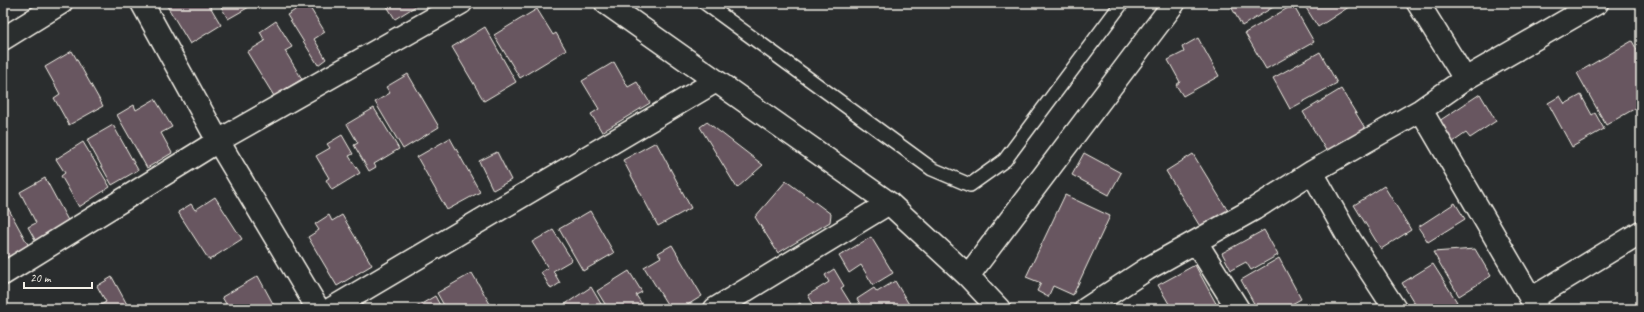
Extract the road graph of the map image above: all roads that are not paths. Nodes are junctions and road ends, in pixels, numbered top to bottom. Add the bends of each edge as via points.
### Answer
1 (61, 3) edge
2 (142, 3) edge
3 (461, 3) edge
4 (606, 3) edge
5 (705, 3) edge
6 (1122, 3) edge
7 (1174, 3) edge
8 (1418, 3) edge
9 (1597, 3) edge
10 (3, 38) edge
11 (1465, 79) junction
12 (716, 81) junction
13 (1421, 110) junction
14 (218, 141) junction
15 (1312, 172) junction
16 (889, 203) junction
17 (1641, 232) edge
18 (1196, 242) junction
19 (3, 274) edge
20 (968, 276) junction
21 (1534, 304) edge
22 (1090, 308) edge
23 (318, 309) edge
24 (330, 309) edge
25 (715, 309) edge
26 (999, 309) edge
27 (1238, 309) edge
28 (1395, 309) edge

1 - 10 street
2 - 14 street
3 - 14 street
4 - 12 street
5 - 6 lane via 932,168 970,185 1005,160
7 - 20 street
8 - 11 street
9 - 11 street
11 - 13 street
12 - 16 street
12 - 24 street
13 - 15 street
13 - 21 street
14 - 19 street
14 - 23 street
15 - 18 street
15 - 28 street via 1350,240
16 - 20 street
16 - 25 street
17 - 21 street
18 - 22 street via 1147,269
18 - 27 street
20 - 26 street

